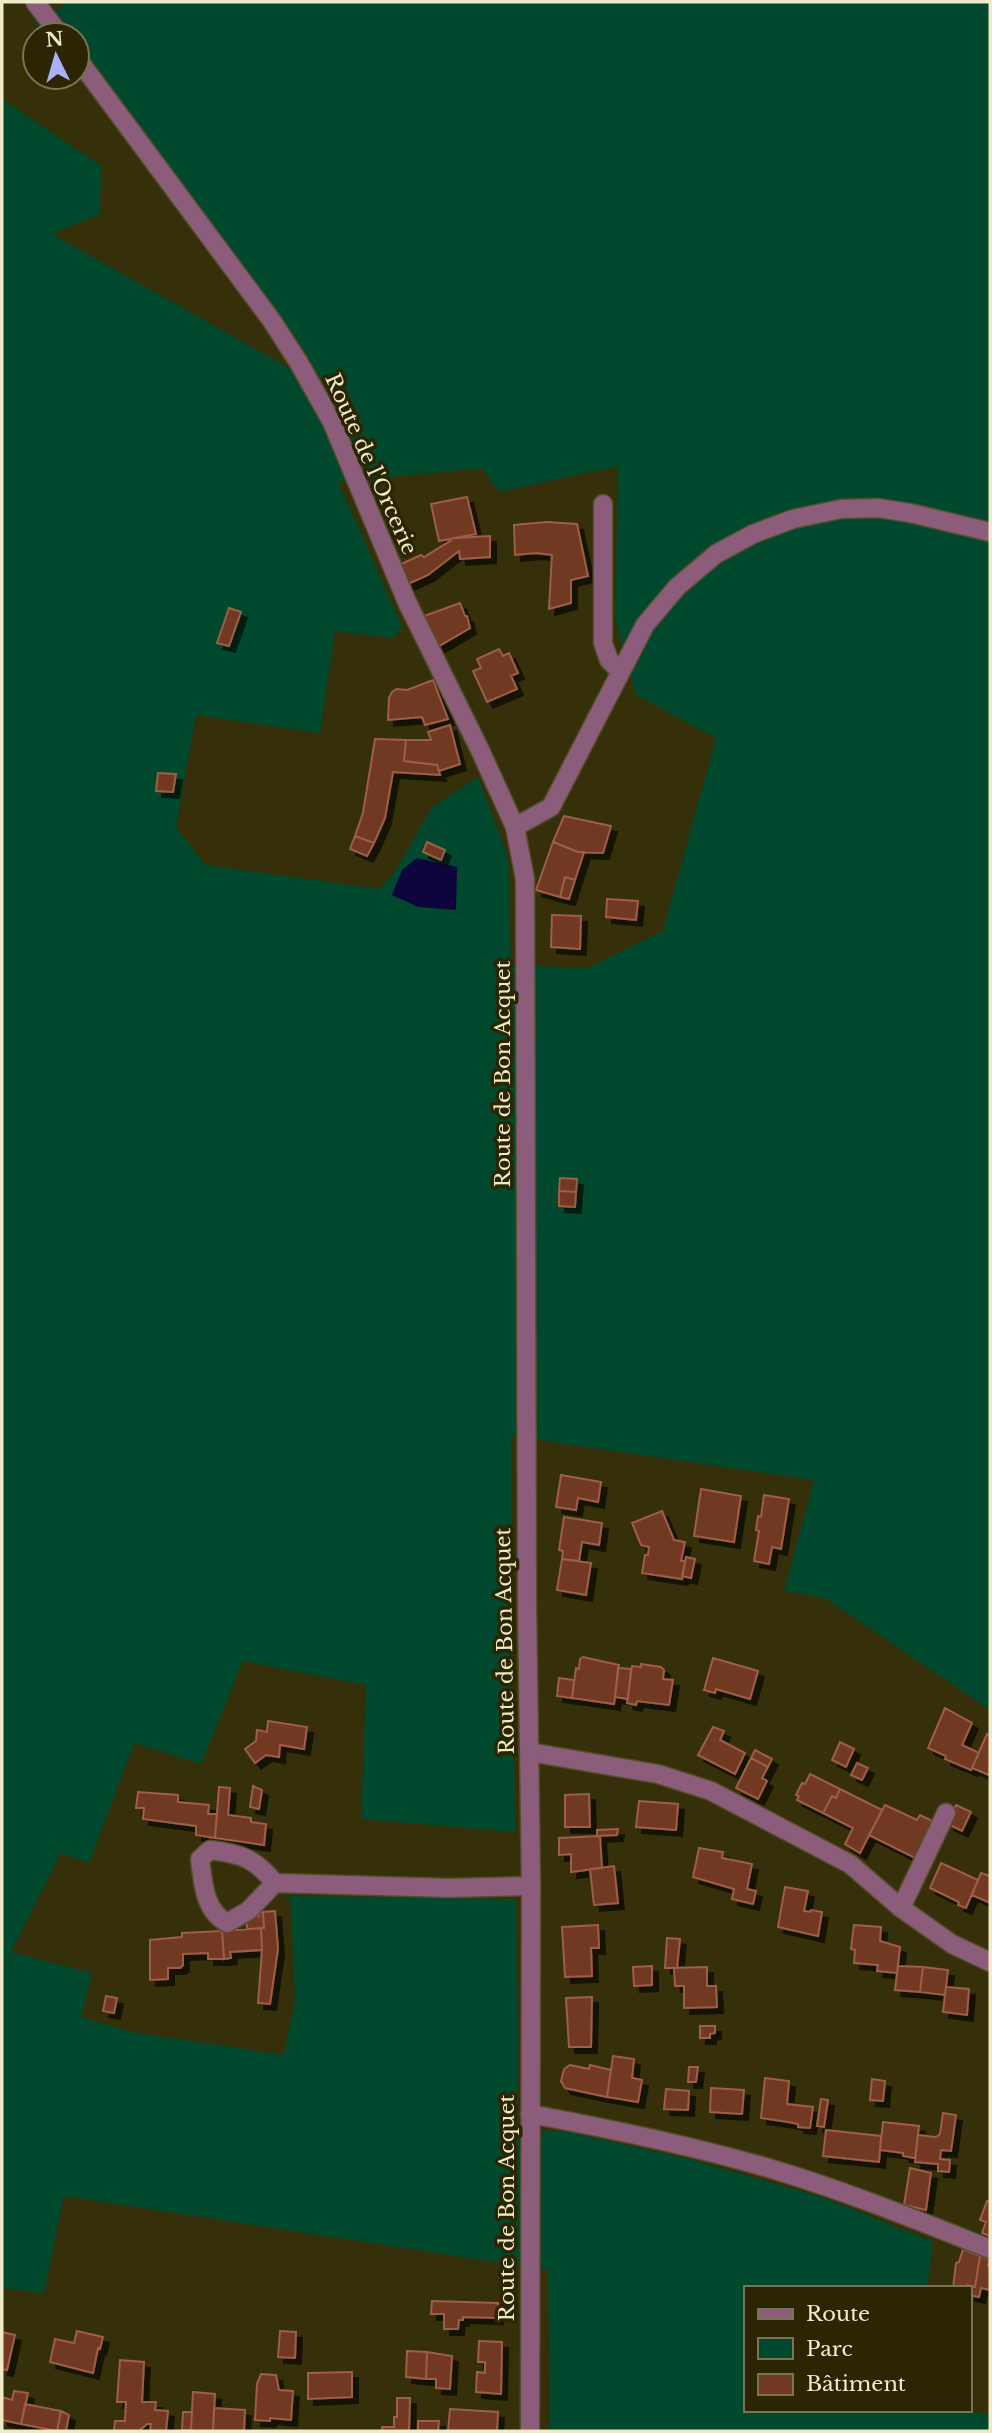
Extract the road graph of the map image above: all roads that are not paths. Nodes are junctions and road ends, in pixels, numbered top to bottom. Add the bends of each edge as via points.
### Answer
1 (35, 2) edge
2 (49, 21) edge
3 (91, 77) edge
4 (603, 504) dead end
5 (990, 532) edge
6 (620, 671) junction
7 (515, 827) junction
8 (521, 851) joint
9 (529, 1752) junction
10 (946, 1813) dead end
11 (275, 1882) junction
12 (531, 1886) junction
13 (901, 1908) junction
14 (990, 1962) edge
15 (530, 2114) junction
16 (990, 2249) edge
17 (530, 2431) edge

1 - 2 street
3 - 7 street, Route de l'Orcerie via 299,363 332,422 407,602
4 - 6 street via 603,643 609,660
5 - 6 street via 878,508 841,509 753,534 716,554 677,587 645,625
6 - 7 street via 551,807
7 - 8 street, Route de l'Orcerie
8 - 9 street, Route de Bon Acquet via 525,879
9 - 12 street, Route de Bon Acquet
9 - 13 street via 658,1773 711,1791 850,1864
10 - 13 street
11 - 11 street via 260,1866 236,1853 210,1850 200,1859 203,1889 216,1917 227,1923 248,1911
11 - 12 street
12 - 15 street, Route de Bon Acquet
13 - 14 street via 952,1944
15 - 16 street via 703,2150 776,2171
15 - 17 street, Route de Bon Acquet

